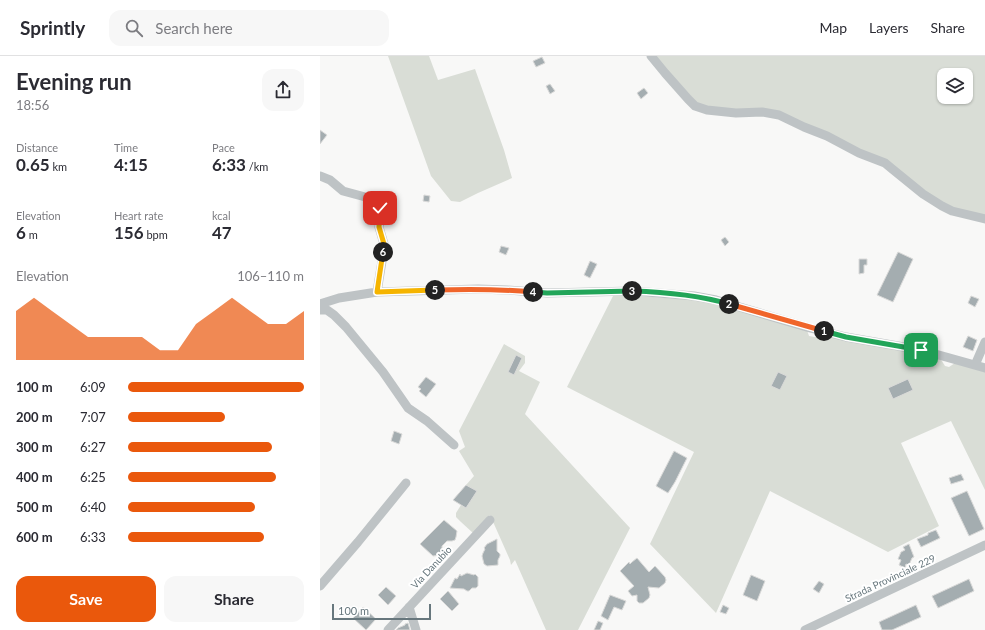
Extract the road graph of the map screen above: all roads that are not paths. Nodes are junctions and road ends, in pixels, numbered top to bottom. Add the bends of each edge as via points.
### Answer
1 (651, 56) edge
2 (320, 176) edge
3 (985, 219) edge
4 (377, 292) junction
5 (320, 304) edge
6 (320, 310) edge
7 (985, 342) edge
8 (975, 365) junction
9 (985, 368) edge
10 (454, 445) dead end
11 (406, 483) dead end
12 (490, 520) dead end
13 (985, 545) edge
14 (320, 586) edge
15 (409, 607) junction
16 (388, 630) edge
17 (416, 630) edge
18 (805, 630) edge

1 - 3 street via 695,106 707,110 779,115 885,163 922,194 942,206
2 - 4 street via 330,180 343,191 370,198 379,204 379,227 384,249
4 - 5 street
4 - 8 street via 478,289 547,293 627,291 694,296 846,337 921,350
6 - 10 street via 326,310 334,315 346,327 383,372 408,408
7 - 8 street
8 - 9 street
11 - 14 street
12 - 15 street, Via Danubio
13 - 18 street, Strada Provinciale 229
15 - 16 street, Via Danubio
15 - 17 street

